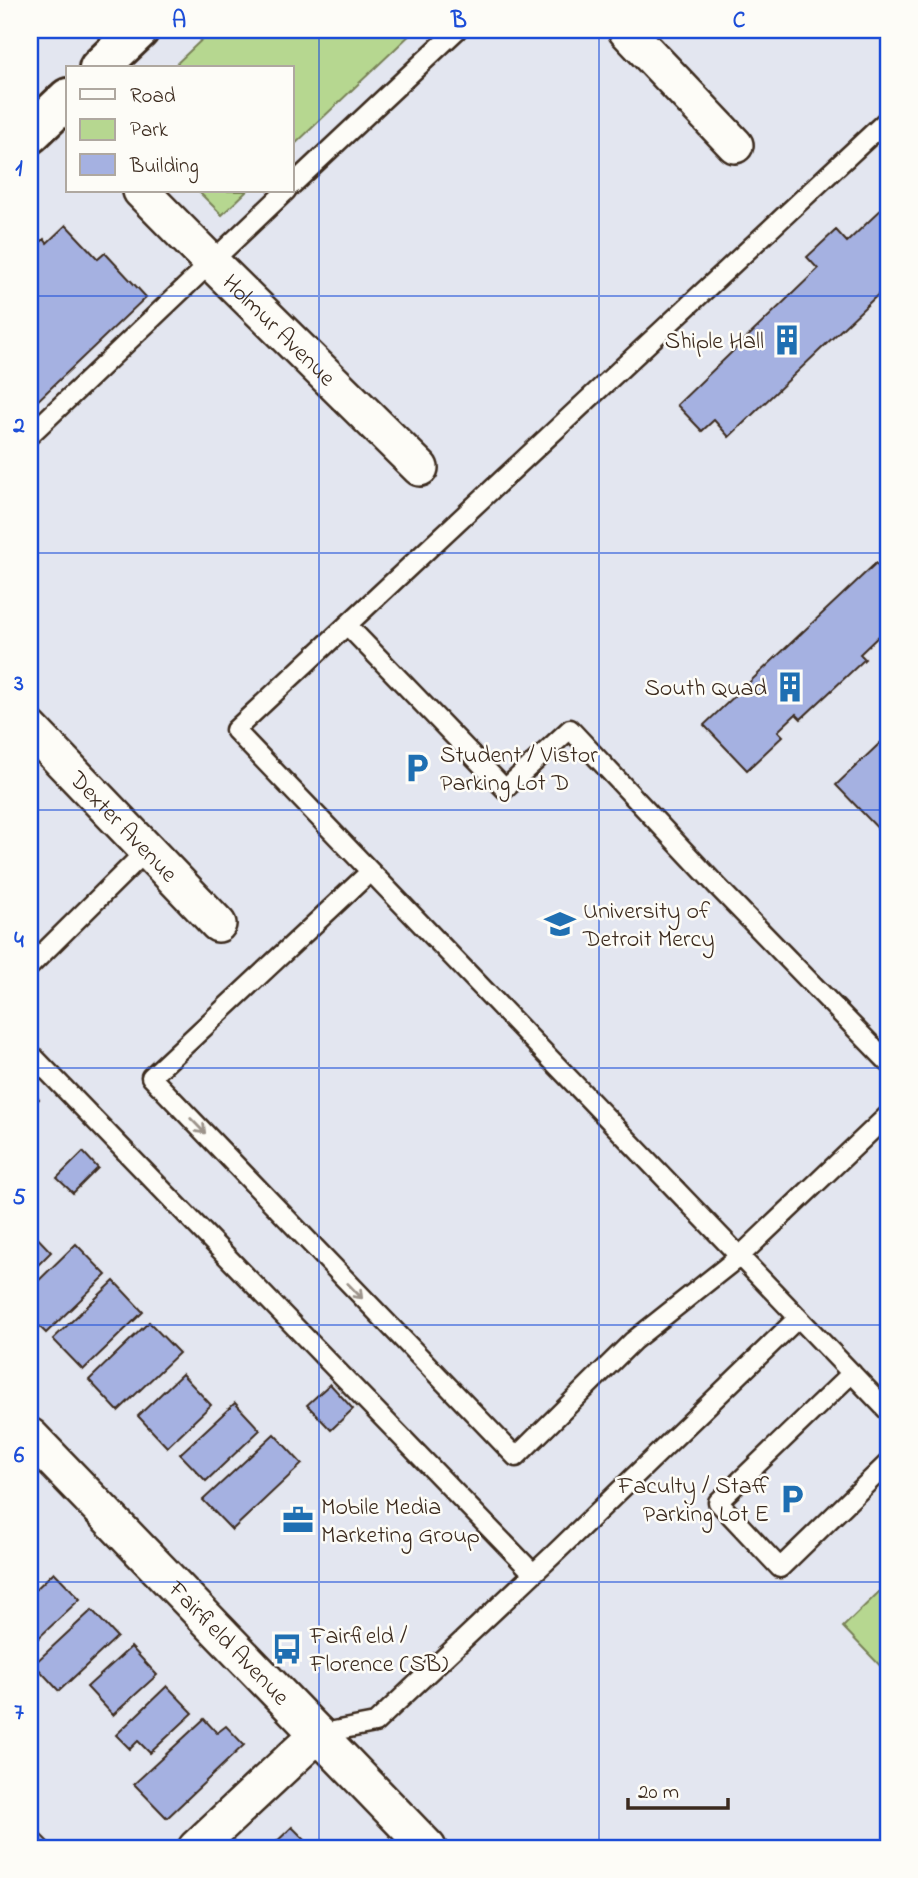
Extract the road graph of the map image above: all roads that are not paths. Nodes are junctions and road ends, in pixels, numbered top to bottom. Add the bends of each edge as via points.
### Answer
1 (139, 30) edge
2 (457, 30) edge
3 (626, 30) edge
4 (101, 66) edge
5 (65, 107) edge
6 (888, 119) edge
7 (30, 134) edge
8 (735, 145) dead end
9 (294, 183) edge
10 (142, 192) edge
11 (285, 192) edge
12 (211, 262) junction
13 (30, 435) edge
14 (420, 468) dead end
15 (347, 625) junction
16 (30, 728) edge
17 (147, 850) junction
18 (370, 872) junction
19 (218, 924) dead end
20 (30, 966) edge
21 (30, 1053) edge
22 (888, 1062) edge
23 (888, 1115) edge
24 (740, 1256) junction
25 (798, 1318) junction
26 (852, 1373) junction
27 (888, 1411) edge
28 (30, 1436) edge
29 (888, 1463) edge
30 (533, 1573) junction
31 (318, 1734) junction
32 (196, 1848) edge
33 (428, 1848) edge

1 - 4 street
2 - 9 lane
3 - 8 street
5 - 7 street
6 - 15 lane
10 - 12 street, Holmur Avenue
11 - 12 lane
12 - 13 lane
12 - 14 street, Holmur Avenue
15 - 18 lane via 234,730
15 - 22 lane via 505,789 570,729
16 - 17 street, Dexter Avenue
17 - 19 street, Dexter Avenue
17 - 20 lane
18 - 24 lane
18 -> 24 lane via 151,1077 516,1457 633,1340
21 - 30 lane
23 - 24 lane
24 - 25 lane
25 - 26 lane
25 - 30 lane
26 - 27 lane
26 - 29 lane via 718,1502 780,1568
28 - 31 street, Fairfield Avenue
30 - 31 lane via 375,1723
31 - 32 street
31 - 33 street, Fairfield Avenue

